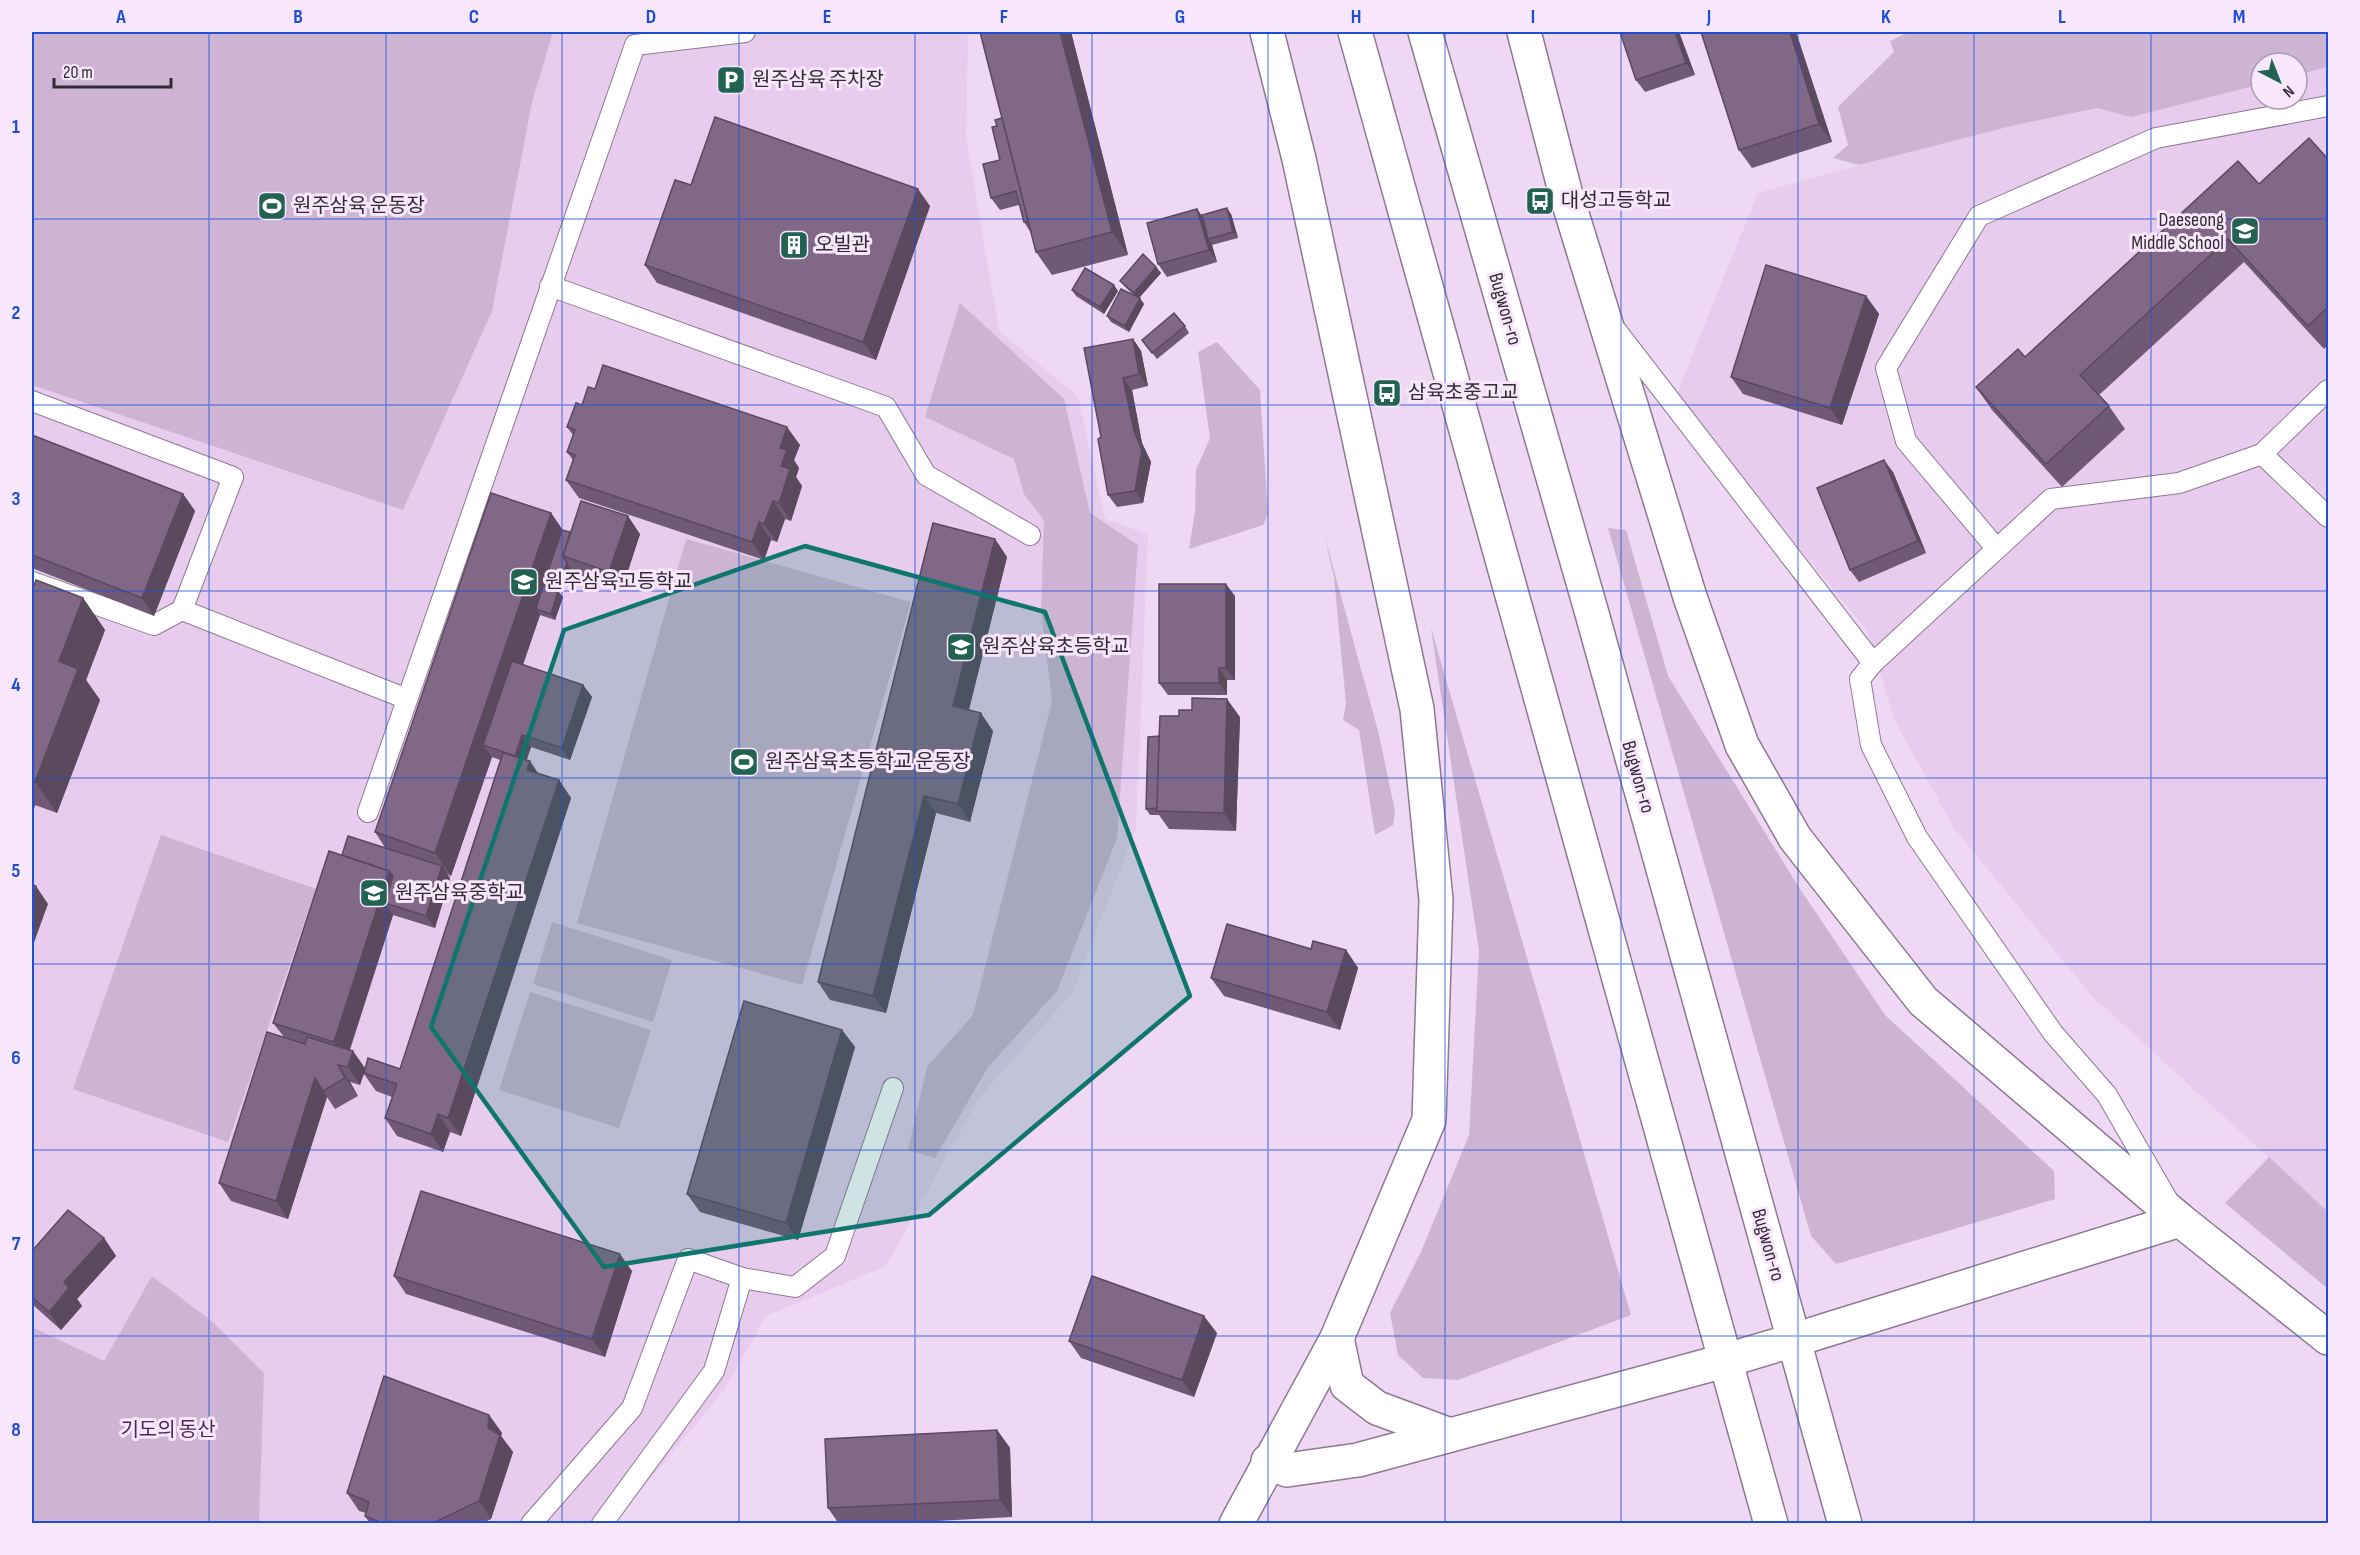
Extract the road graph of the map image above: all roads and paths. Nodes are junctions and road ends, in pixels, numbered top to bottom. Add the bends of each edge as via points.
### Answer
1 (745, 32) edge
2 (1267, 32) edge
3 (1355, 32) edge
4 (1425, 32) edge
5 (1524, 32) edge
6 (2328, 106) edge
7 (550, 286) junction
8 (1605, 317) junction
9 (2328, 390) edge
10 (32, 401) edge
11 (2262, 454) junction
12 (2328, 518) edge
13 (1030, 536) dead end
14 (1996, 548) junction
15 (32, 582) edge
16 (182, 610) junction
17 (1873, 663) junction
18 (407, 699) junction
19 (368, 812) dead end
20 (893, 1088) dead end
21 (2180, 1220) junction
22 (742, 1278) junction
23 (1337, 1338) junction
24 (2328, 1338) edge
25 (1794, 1340) junction
26 (1724, 1361) junction
27 (1450, 1435) junction
28 (1268, 1461) junction
29 (531, 1524) edge
30 (602, 1524) edge
31 (1236, 1524) edge
32 (1771, 1524) edge
33 (1845, 1524) edge

1 - 7 lane via 635,45
2 - 23 street via 1299,159 1417,708 1436,900 1429,1120
3 - 26 street
4 - 25 street, Bugwon-ro
5 - 8 street via 1565,191
6 - 14 lane via 2156,138 1979,216 1886,368 1906,441
7 - 13 lane via 886,407 926,475
7 - 18 lane
8 - 17 lane
8 - 21 street via 1690,597 1742,745 1795,838 1923,1001
9 - 11 lane
10 - 16 lane via 233,477
11 - 12 lane
11 - 14 lane via 2179,483 2051,499
14 - 17 lane
15 - 16 lane via 154,625
16 - 18 lane
17 - 21 lane via 1860,679 1871,745 1917,837 2054,1033 2107,1095
18 - 19 lane
20 - 22 lane via 835,1256 795,1287
21 - 24 street
21 - 25 street
22 - 29 lane via 688,1259 632,1408
22 - 30 lane via 714,1371
23 - 27 street via 1347,1385 1377,1407
23 - 28 street
25 - 26 street
25 - 33 street, Bugwon-ro
26 - 27 street
26 - 32 street
27 - 28 street via 1358,1460 1287,1470
28 - 31 street

